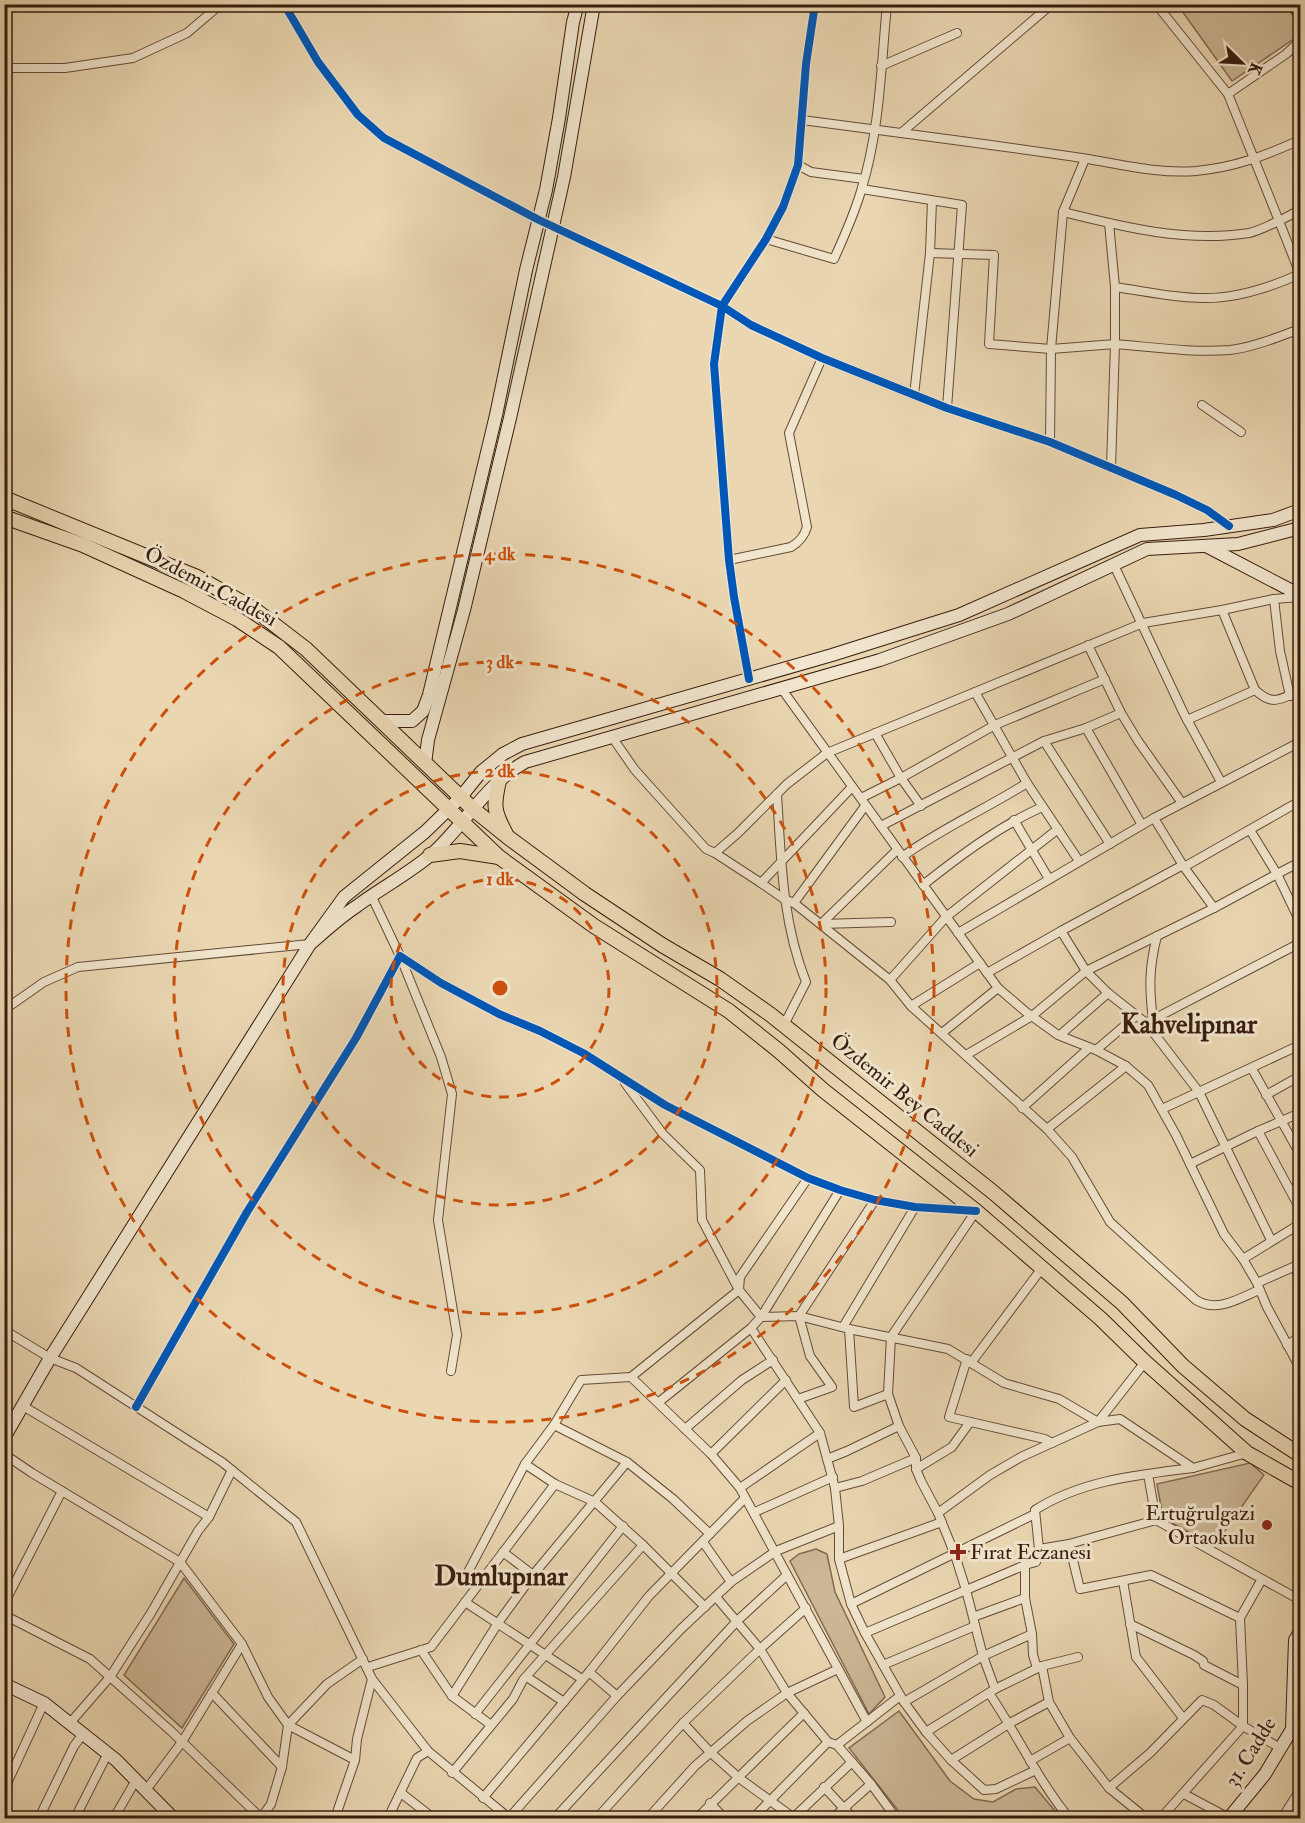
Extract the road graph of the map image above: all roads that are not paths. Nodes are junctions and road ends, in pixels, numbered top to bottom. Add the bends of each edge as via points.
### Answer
1 (221, 4) edge
2 (284, 4) edge
3 (578, 4) edge
4 (594, 4) edge
5 (815, 4) edge
6 (1052, 4) edge
7 (1156, 4) edge
8 (1292, 4) edge
9 (888, 5) edge
10 (1300, 20) edge
11 (957, 33) dead end
12 (1300, 41) edge
13 (881, 66) junction
14 (4, 68) edge
15 (1228, 94) junction
16 (802, 120) junction
17 (874, 129) junction
18 (901, 133) junction
19 (1300, 140) edge
20 (1086, 159) junction
21 (1253, 160) junction
22 (798, 165) junction
23 (864, 179) junction
24 (862, 189) junction
25 (932, 201) junction
26 (1300, 210) edge
27 (1063, 212) junction
28 (539, 220) junction
29 (1279, 221) junction
30 (1109, 224) junction
31 (552, 227) junction
32 (766, 239) junction
33 (930, 254) junction
34 (959, 254) junction
35 (1300, 274) edge
36 (1115, 286) junction
37 (722, 306) junction
38 (1300, 329) edge
39 (1115, 344) junction
40 (1051, 349) junction
41 (822, 358) junction
42 (914, 395) junction
43 (1203, 405) dead end
44 (947, 408) junction
45 (1241, 432) dead end
46 (1050, 442) junction
47 (1111, 467) junction
48 (4, 498) edge
49 (1300, 510) edge
50 (4, 518) edge
51 (1229, 526) junction
52 (1300, 528) edge
53 (1207, 546) junction
54 (729, 560) junction
55 (1114, 565) junction
56 (1300, 596) edge
57 (1274, 599) junction
58 (1222, 610) junction
59 (1143, 623) junction
60 (1088, 645) junction
61 (750, 679) junction
62 (1105, 679) junction
63 (781, 688) junction
64 (1256, 690) junction
65 (975, 692) junction
66 (1300, 692) edge
67 (1290, 696) junction
68 (1121, 713) junction
69 (1187, 720) junction
70 (382, 721) junction
71 (995, 725) junction
72 (1086, 728) junction
73 (875, 733) junction
74 (612, 737) junction
75 (1044, 741) junction
76 (1300, 742) edge
77 (827, 753) junction
78 (1013, 756) junction
79 (425, 764) junction
80 (901, 778) junction
81 (499, 781) junction
82 (1221, 782) junction
83 (1027, 783) junction
84 (852, 787) junction
85 (777, 794) junction
86 (460, 798) junction
87 (1300, 801) edge
88 (863, 802) junction
89 (1182, 803) junction
90 (921, 806) junction
91 (1042, 807) junction
92 (447, 809) junction
93 (473, 809) junction
94 (1154, 818) junction
95 (1014, 820) junction
96 (461, 823) junction
97 (1142, 825) junction
98 (881, 826) junction
99 (1058, 829) junction
100 (1250, 830) junction
101 (509, 838) junction
102 (1110, 844) junction
103 (1032, 849) junction
104 (715, 853) junction
105 (900, 854) junction
106 (430, 855) junction
107 (498, 858) junction
108 (781, 861) junction
109 (1079, 861) junction
110 (1300, 862) edge
111 (1183, 866) junction
112 (1277, 874) junction
113 (1049, 879) junction
114 (761, 883) junction
115 (923, 885) junction
116 (371, 896) junction
117 (784, 899) junction
118 (794, 903) junction
119 (1214, 908) junction
120 (1298, 911) edge
121 (946, 917) junction
122 (891, 922) dead end
123 (1300, 922) edge
124 (821, 924) junction
125 (1061, 931) junction
126 (958, 933) junction
127 (1157, 936) junction
128 (1300, 943) edge
129 (310, 944) junction
130 (400, 956) junction
131 (980, 963) junction
132 (1086, 971) junction
133 (987, 973) junction
134 (890, 980) junction
135 (998, 988) junction
136 (1108, 993) junction
137 (912, 1006) junction
138 (4, 1010) edge
139 (1032, 1016) junction
140 (1136, 1016) junction
141 (1150, 1021) junction
142 (784, 1025) junction
143 (942, 1033) junction
144 (1060, 1035) junction
145 (1300, 1046) edge
146 (1093, 1049) junction
147 (966, 1056) junction
148 (1126, 1066) junction
149 (1252, 1069) junction
150 (1300, 1076) edge
151 (621, 1077) junction
152 (1199, 1092) junction
153 (1266, 1095) junction
154 (1022, 1108) junction
155 (1162, 1109) junction
156 (1300, 1113) edge
157 (1283, 1120) junction
158 (1047, 1129) junction
159 (1258, 1131) junction
160 (1227, 1146) junction
161 (1300, 1154) edge
162 (1190, 1164) junction
163 (808, 1178) junction
164 (840, 1190) junction
165 (875, 1200) junction
166 (915, 1207) junction
167 (1300, 1209) edge
168 (976, 1211) junction
169 (1300, 1224) edge
170 (1271, 1240) junction
171 (1243, 1259) junction
172 (1297, 1265) edge
173 (1042, 1268) junction
174 (1300, 1278) edge
175 (1258, 1286) junction
176 (739, 1290) junction
177 (799, 1316) junction
178 (760, 1317) junction
179 (751, 1328) junction
180 (846, 1328) junction
181 (4, 1330) edge
182 (891, 1336) junction
183 (1300, 1337) edge
184 (1287, 1345) junction
185 (50, 1358) junction
186 (773, 1360) junction
187 (969, 1361) junction
188 (1145, 1362) junction
189 (1300, 1368) edge
190 (451, 1371) dead end
191 (631, 1377) junction
192 (786, 1380) junction
193 (888, 1394) junction
194 (798, 1399) junction
195 (659, 1402) junction
196 (23, 1406) junction
197 (136, 1407) junction
198 (970, 1422) junction
199 (1098, 1422) junction
200 (554, 1425) junction
201 (899, 1426) junction
202 (685, 1429) junction
203 (820, 1433) junction
204 (4, 1438) edge
205 (1052, 1443) junction
206 (1247, 1453) junction
207 (4, 1454) edge
208 (711, 1454) junction
209 (1300, 1455) edge
210 (916, 1458) junction
211 (827, 1459) junction
212 (627, 1462) junction
213 (525, 1464) junction
214 (1193, 1468) junction
215 (916, 1469) junction
216 (232, 1470) junction
217 (1148, 1474) junction
218 (833, 1477) junction
219 (1300, 1483) edge
220 (555, 1484) junction
221 (740, 1488) junction
222 (836, 1488) junction
223 (62, 1491) junction
224 (745, 1498) junction
225 (594, 1502) junction
226 (755, 1512) junction
227 (938, 1513) junction
228 (1035, 1514) junction
229 (209, 1517) junction
230 (1156, 1520) junction
231 (942, 1522) junction
232 (623, 1526) junction
233 (840, 1526) junction
234 (710, 1534) junction
235 (703, 1542) junction
236 (1069, 1544) junction
237 (643, 1545) junction
238 (1039, 1549) junction
239 (776, 1551) junction
240 (503, 1552) junction
241 (955, 1555) junction
242 (838, 1559) junction
243 (180, 1562) junction
244 (1025, 1565) junction
245 (468, 1572) dead end
246 (671, 1573) junction
247 (533, 1575) junction
248 (787, 1575) junction
249 (1262, 1579) junction
250 (731, 1581) junction
251 (1123, 1581) junction
252 (966, 1590) junction
253 (716, 1597) junction
254 (1025, 1598) junction
255 (1300, 1600) edge
256 (465, 1602) junction
257 (851, 1604) junction
258 (4, 1605) edge
259 (705, 1607) junction
260 (806, 1608) junction
261 (4, 1615) edge
262 (973, 1617) junction
263 (1240, 1618) junction
264 (737, 1621) junction
265 (498, 1623) junction
266 (1130, 1623) junction
267 (975, 1626) junction
268 (865, 1633) junction
269 (1032, 1634) junction
270 (1299, 1638) edge
271 (242, 1644) junction
272 (529, 1644) junction
273 (760, 1648) junction
274 (422, 1650) junction
275 (546, 1655) junction
276 (983, 1656) junction
277 (1078, 1657) dead end
278 (366, 1663) junction
279 (883, 1665) junction
280 (1040, 1667) junction
281 (838, 1668) junction
282 (585, 1676) junction
283 (110, 1677) junction
284 (527, 1677) junction
285 (372, 1679) junction
286 (4, 1684) edge
287 (1243, 1685) junction
288 (992, 1691) junction
289 (212, 1693) junction
290 (787, 1693) junction
291 (452, 1696) junction
292 (617, 1696) junction
293 (902, 1699) junction
294 (564, 1701) junction
295 (1049, 1702) junction
296 (44, 1703) junction
297 (804, 1713) junction
298 (475, 1714) junction
299 (1300, 1715) edge
300 (1183, 1718) junction
301 (867, 1722) junction
302 (70, 1723) junction
303 (683, 1723) junction
304 (1010, 1723) junction
305 (288, 1725) junction
306 (490, 1725) junction
307 (1243, 1726) junction
308 (1292, 1729) junction
309 (926, 1732) junction
310 (83, 1734) junction
311 (1070, 1738) junction
312 (182, 1742) junction
313 (828, 1742) junction
314 (837, 1745) junction
315 (1280, 1748) junction
316 (428, 1751) junction
317 (710, 1752) junction
318 (108, 1754) junction
319 (355, 1760) junction
320 (951, 1760) junction
321 (1029, 1761) junction
322 (852, 1762) junction
323 (282, 1767) junction
324 (1036, 1770) junction
325 (452, 1773) junction
326 (739, 1778) junction
327 (136, 1780) junction
328 (871, 1784) junction
329 (824, 1787) junction
330 (1109, 1788) junction
331 (4, 1790) edge
332 (146, 1790) junction
333 (1300, 1790) edge
334 (402, 1793) junction
335 (1184, 1794) junction
336 (483, 1798) junction
337 (772, 1800) junction
338 (710, 1803) junction
339 (845, 1808) junction
340 (39, 1818) edge
341 (75, 1818) edge
342 (114, 1818) edge
343 (173, 1818) edge
344 (260, 1818) edge
345 (335, 1818) edge
346 (388, 1818) edge
347 (433, 1818) edge
348 (509, 1818) edge
349 (555, 1818) edge
350 (597, 1818) edge
351 (648, 1818) edge
352 (697, 1818) edge
353 (724, 1818) edge
354 (753, 1818) edge
355 (793, 1818) edge
356 (833, 1818) edge
357 (853, 1818) edge
358 (896, 1818) edge
359 (1069, 1818) edge
360 (1146, 1818) edge
361 (1161, 1818) edge
362 (1229, 1818) edge
363 (1282, 1818) edge

1 - 14 street via 187,33 133,58 65,68
2 - 28 street via 318,62 358,115 384,138
3 - 28 main road
4 - 31 main road
5 - 16 street
6 - 18 street
7 - 15 street
8 - 10 street
9 - 13 street
11 - 13 street
12 - 15 street
13 - 17 street
15 - 21 street
16 - 17 street
16 - 22 street
17 - 18 street
17 - 23 street
18 - 20 street
19 - 21 street
20 - 21 street via 1183,171
20 - 27 street
21 - 29 street
22 - 23 street via 811,172
22 - 32 street
23 - 24 street
24 - 25 street
24 - 32 street via 834,259
25 - 33 street
25 - 34 street via 962,205
26 - 29 street
27 - 30 street
27 - 40 street
28 - 31 street
28 - 70 main road via 429,695 423,711 412,721
29 - 30 street via 1250,232 1182,235
29 - 35 street
30 - 36 street
31 - 37 street
31 - 79 main road via 491,503
32 - 37 street
33 - 34 street
33 - 42 street
34 - 40 street via 994,255 989,344
34 - 44 street
35 - 36 street via 1253,290 1203,298
36 - 39 street
37 - 41 street via 751,325
37 - 54 street via 714,364
38 - 39 street via 1232,350 1192,351
39 - 40 street
39 - 47 street
40 - 46 street
41 - 42 street
41 - 54 street via 789,433 807,527 804,534 791,547
42 - 44 street
43 - 45 street
44 - 46 street
46 - 47 street
47 - 51 street via 1191,502
48 - 70 main road, Özdemir Caddesi via 197,578 254,609 306,649
49 - 51 main road via 1273,520
50 - 92 main road, Özdemir Caddesi via 83,545 139,570 254,630 279,647
51 - 61 main road via 1140,535 959,615
52 - 53 main road via 1238,544
53 - 55 main road via 1147,549
53 - 56 main road
54 - 61 street
55 - 59 street
55 - 63 main road via 1008,614 880,660
56 - 57 street
57 - 58 street
57 - 67 street
58 - 59 street
58 - 64 street
59 - 60 street
59 - 69 street
60 - 62 street
60 - 65 street
61 - 86 main road via 522,744 482,772
62 - 68 street
62 - 71 street
63 - 74 main road
63 - 77 street
64 - 67 street via 1264,698 1279,701
64 - 69 street
65 - 71 street
65 - 73 street
66 - 67 street
68 - 72 street
68 - 89 street
69 - 82 street
70 - 79 main road, Özdemir Caddesi
71 - 78 street
71 - 80 street
72 - 75 street
72 - 97 street
73 - 77 street
73 - 80 street
74 - 81 main road via 525,762
74 - 104 street via 635,770 706,849
75 - 78 street
75 - 102 street
76 - 82 street
77 - 84 street
77 - 85 street
78 - 83 street
78 - 90 street
79 - 86 main road, Özdemir Caddesi
80 - 88 street
80 - 90 street
81 - 93 main road
81 - 101 main road via 494,803
82 - 89 street
83 - 91 street
83 - 105 street
84 - 88 street
84 - 108 street
85 - 104 street
85 - 108 street
86 - 92 main road
86 - 93 main road, Özdemir Bey Caddesi
87 - 100 street
88 - 98 street
88 - 118 street
89 - 94 street
90 - 98 street
91 - 95 street
91 - 99 street
92 - 96 main road, Özdemir Caddesi
92 - 129 main road via 400,854 344,897
93 - 96 main road
93 - 101 main road, Özdemir Bey Caddesi
94 - 97 street
94 - 111 street
95 - 103 street
95 - 115 street
96 - 106 main road
96 - 107 main road, Özdemir Caddesi
97 - 102 street
98 - 105 street
99 - 103 street
99 - 109 street
100 - 111 street
100 - 112 street
101 - 142 main road, Özdemir Bey Caddesi via 585,894 720,979
102 - 109 street
103 - 113 street
103 - 121 street
104 - 114 street
105 - 115 street
105 - 124 street
106 - 107 main road via 460,851
106 - 116 main road
107 - 168 main road, Özdemir Caddesi via 594,926 729,1011
108 - 114 street
108 - 117 street
109 - 113 street
110 - 112 street
111 - 119 street
111 - 125 street
112 - 119 street
112 - 120 street
113 - 126 street
114 - 117 street
115 - 121 street
116 - 129 main road
116 - 130 street
117 - 118 street
117 - 142 street via 794,954 806,982
118 - 124 street
119 - 127 street
120 - 123 street
121 - 126 street
121 - 134 street
122 - 124 street
124 - 134 street
125 - 132 street
125 - 133 street
126 - 131 street
127 - 132 street
127 - 141 street via 1150,963
128 - 141 street
129 - 138 street via 78,968 44,982
129 - 185 main road
130 - 151 street via 441,983 583,1053
130 - 190 street via 452,1094 438,1220 457,1335
130 - 197 street via 356,1038 247,1212
131 - 133 street
131 - 137 street
132 - 136 street
132 - 139 street
133 - 135 street
134 - 137 street
135 - 139 street
135 - 143 street
136 - 140 street
136 - 144 street
137 - 143 street
139 - 144 street
139 - 147 street
140 - 141 street
140 - 146 street
141 - 152 street
142 - 209 main road, Özdemir Bey Caddesi via 994,1193 1122,1303 1183,1366 1245,1419
143 - 147 street
144 - 146 street
145 - 149 street
146 - 148 street
146 - 154 street
147 - 154 street
148 - 155 street via 1148,1086
148 - 158 street
149 - 152 street
149 - 153 street
150 - 153 street
151 - 163 street via 665,1105
151 - 176 street via 663,1134 700,1170 702,1220
152 - 155 street
152 - 160 street
153 - 157 street
154 - 158 street
155 - 162 street
156 - 157 street
157 - 159 street
157 - 161 street
158 - 175 street via 1072,1157 1110,1222 1196,1300 1216,1307
159 - 160 street
159 - 167 street
160 - 162 street
160 - 170 street
162 - 171 street via 1224,1234
163 - 164 street
163 - 176 street via 740,1277
164 - 165 street
164 - 178 street
165 - 166 street
165 - 177 street
166 - 168 street
166 - 180 street
168 - 173 main road, Özdemir Caddesi
168 - 182 street
169 - 170 street
170 - 171 street
171 - 175 street
172 - 174 street
172 - 175 street
173 - 187 street
173 - 188 main road, Özdemir Caddesi
175 - 184 street
176 - 178 street
176 - 191 street
177 - 178 street
177 - 180 street
177 - 194 street via 810,1356 832,1387
178 - 179 street
179 - 186 street
179 - 195 street
180 - 182 street
180 - 193 street via 854,1407
181 - 185 street
182 - 187 street via 948,1349
182 - 193 street
183 - 184 street
184 - 189 street
185 - 196 main road
185 - 197 street via 75,1368
186 - 192 street
186 - 202 street via 742,1380
187 - 198 street via 949,1417
187 - 199 street via 1004,1383 1059,1399
188 - 199 street
188 - 206 main road, Özdemir Caddesi
191 - 195 street
191 - 200 street via 581,1380
192 - 194 street
192 - 208 street
193 - 201 street
194 - 203 street
195 - 202 street
196 - 204 main road
196 - 229 street
197 - 216 street
198 - 205 street
198 - 215 street via 952,1447
199 - 205 street
199 - 214 street via 1120,1419
200 - 212 street
200 - 213 street
201 - 210 street
201 - 211 street
202 - 208 street
203 - 211 street
203 - 221 street
205 - 227 street via 990,1475
206 - 214 street
206 - 219 main road, Özdemir Caddesi
207 - 223 street
208 - 221 street
210 - 215 street
210 - 222 street
211 - 218 street
212 - 225 street
212 - 234 street
213 - 220 street
213 - 245 street
214 - 217 street
215 - 227 street
216 - 229 street
216 - 278 street via 296,1522
217 - 228 street via 1100,1481 1049,1501
217 - 230 street
218 - 222 street
218 - 226 street
220 - 225 street
220 - 240 street
221 - 224 street
222 - 233 street
223 - 243 street
223 - 258 street
224 - 226 street
224 - 234 street
225 - 232 street
225 - 247 street
226 - 239 street
227 - 231 street
228 - 238 street
228 - 241 street
229 - 243 street
230 - 236 street
230 - 249 street
231 - 241 street
231 - 242 street
232 - 237 street
232 - 272 street
233 - 239 street
233 - 242 street
234 - 235 street
235 - 246 street
235 - 250 street
236 - 238 street
236 - 251 street via 1080,1589
237 - 246 street
237 - 275 street
238 - 244 street via 1036,1562
239 - 248 street
239 - 250 street
240 - 247 street
240 - 256 street
241 - 252 street
241 - 257 street
242 - 257 street
243 - 271 street
243 - 283 street
244 - 252 street
244 - 254 street
246 - 259 street
246 - 282 street
247 - 265 street
248 - 260 street
248 - 264 street
249 - 255 street
249 - 263 street
250 - 253 street
251 - 263 street via 1151,1575
251 - 266 street
252 - 262 street
252 - 268 street
253 - 259 street
253 - 264 street
254 - 262 street
254 - 269 street
256 - 265 street
256 - 274 street via 431,1647
257 - 268 street
259 - 292 street
260 - 273 street
260 - 281 street
261 - 283 street via 90,1659
262 - 267 street
263 - 287 street
264 - 273 street
264 - 349 street
265 - 272 street
265 - 291 street
266 - 287 street
266 - 300 street via 1136,1657
267 - 276 street
267 - 279 street
268 - 279 street
269 - 276 street
269 - 280 street via 1033,1655
270 - 308 main road, 31. Cadde
271 - 289 street
271 - 305 street via 268,1697
272 - 275 street
272 - 298 street
273 - 290 street
273 - 303 street
274 - 278 street
274 - 291 street
275 - 282 street
275 - 284 street
276 - 288 street
276 - 293 street
277 - 280 street
278 - 285 street
278 - 305 street via 327,1684
279 - 293 street
280 - 288 street
280 - 295 street
281 - 290 street
281 - 301 street
282 - 292 street
282 - 294 street
283 - 302 street
283 - 312 street
284 - 294 street
284 - 306 street
285 - 316 street
285 - 319 street
286 - 296 main road
287 - 307 street
288 - 304 street
288 - 309 street
289 - 312 street
289 - 323 street
290 - 297 street
290 - 317 street
291 - 298 street
292 - 348 street
293 - 301 street
293 - 309 street
294 - 336 street
295 - 304 street
295 - 311 street
296 - 302 main road
296 - 331 street
297 - 313 street
297 - 326 street
298 - 306 street
299 - 308 street
300 - 307 street via 1202,1700
300 - 330 street
301 - 314 street
302 - 310 main road
303 - 317 street
303 - 350 street
304 - 320 street
304 - 321 street
305 - 319 street
305 - 323 street
306 - 325 street
307 - 315 street
307 - 335 street
308 - 315 main road, 31. Cadde
309 - 320 street
310 - 318 main road
310 - 340 street
311 - 321 street
311 - 330 street
312 - 332 street
312 - 344 street
313 - 314 street
313 - 337 street
314 - 322 street
315 - 362 main road, 31. Cadde
316 - 325 street
316 - 334 street via 417,1758
317 - 326 street
317 - 351 street
318 - 327 main road
318 - 341 street
319 - 345 street
320 - 324 street via 984,1790 996,1789
321 - 324 street
322 - 328 street
322 - 329 street
323 - 344 street via 271,1804
324 - 359 street
325 - 336 street
326 - 337 street
326 - 338 street
327 - 332 main road
327 - 342 street
328 - 339 street
328 - 358 street
329 - 339 street
329 - 355 street
330 - 360 street
332 - 343 main road
333 - 363 street
334 - 346 street
334 - 347 street
335 - 361 street
335 - 362 street
336 - 348 street
337 - 354 street
337 - 355 street
338 - 352 street
338 - 353 street
339 - 356 street
339 - 357 street

